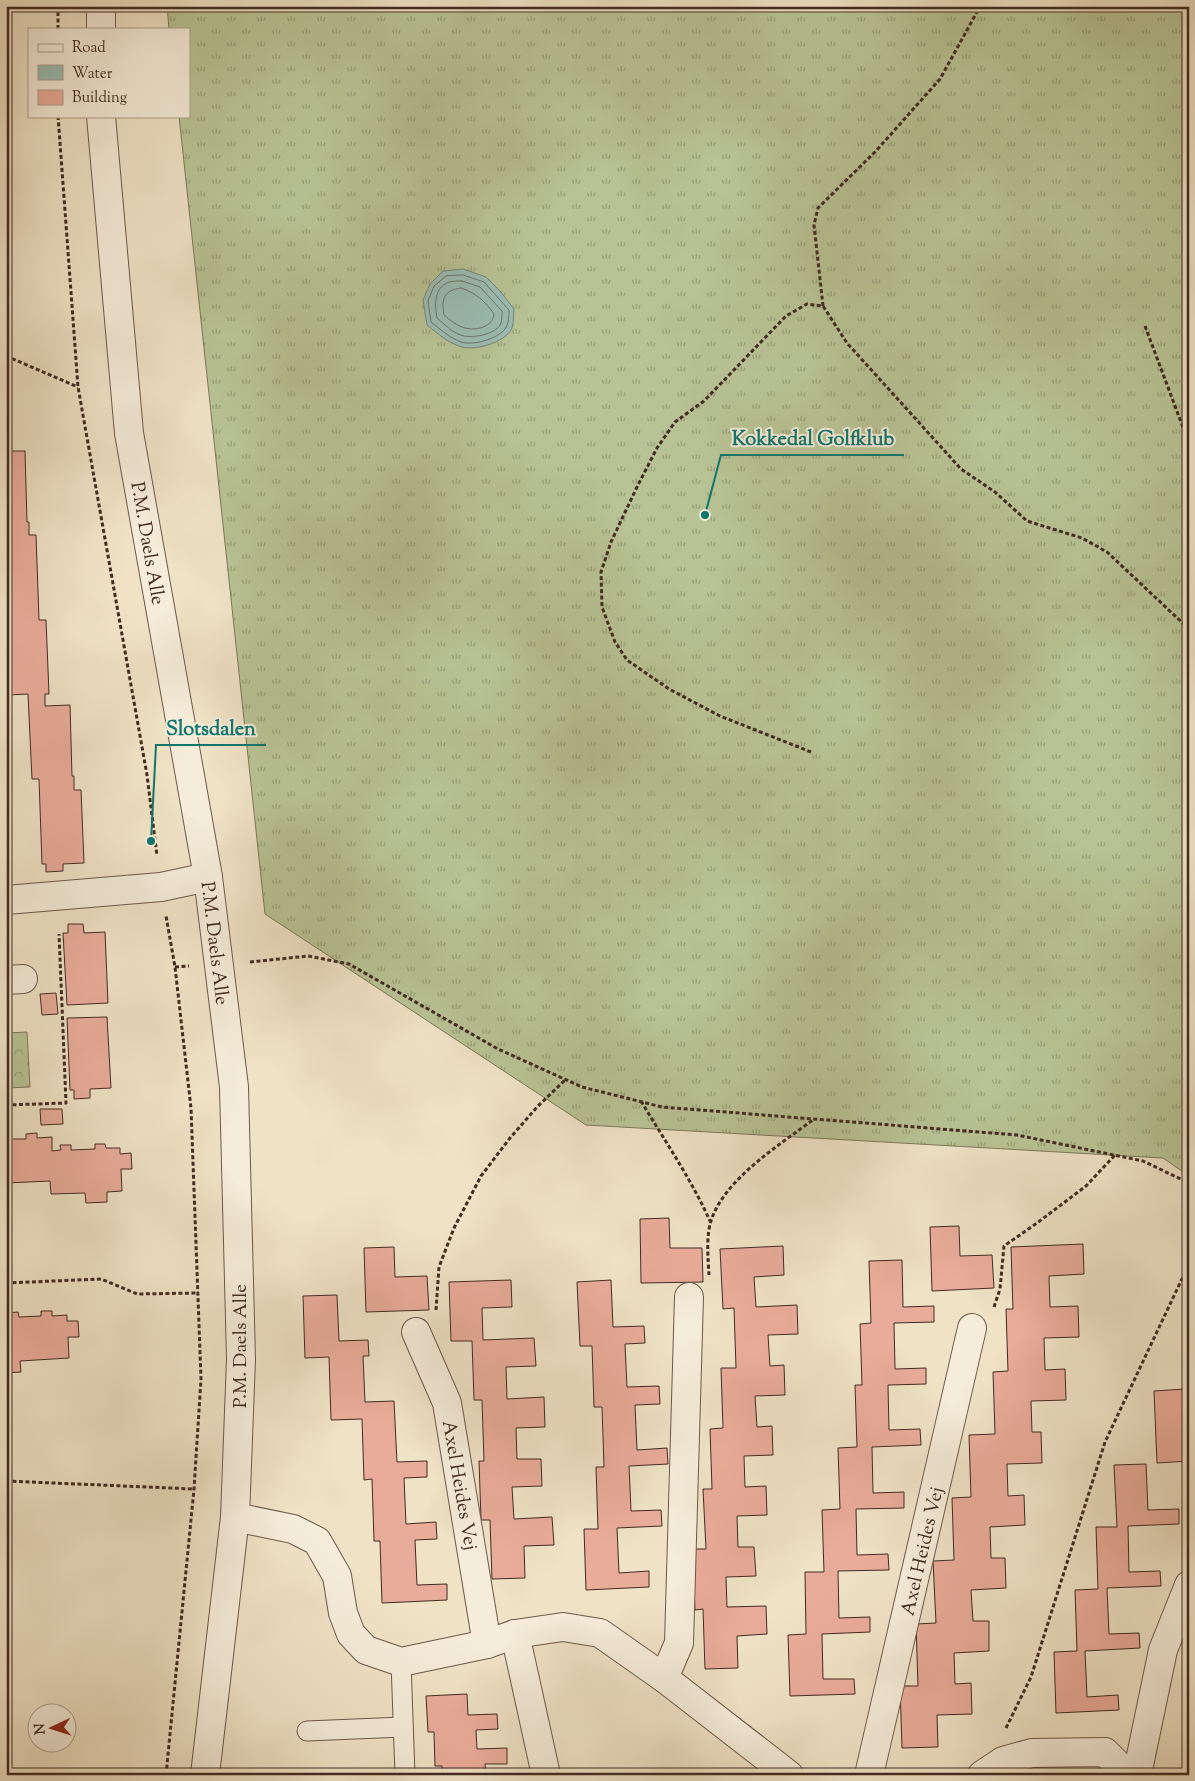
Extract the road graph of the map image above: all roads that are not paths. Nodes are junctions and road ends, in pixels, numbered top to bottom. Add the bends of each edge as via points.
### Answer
1 (101, 6) edge
2 (101, 28) edge
3 (101, 118) edge
4 (208, 876) junction
5 (6, 900) edge
6 (689, 1297) road end
7 (972, 1328) road end
8 (416, 1332) road end
9 (235, 1517) junction
10 (1189, 1585) edge
11 (515, 1634) junction
12 (487, 1644) junction
13 (401, 1662) junction
14 (664, 1678) junction
15 (403, 1727) junction
16 (307, 1731) dead end
17 (993, 1768) edge
18 (205, 1775) edge
19 (405, 1775) edge
20 (546, 1775) edge
21 (789, 1775) edge
22 (869, 1775) edge
23 (1128, 1775) edge
24 (1137, 1775) edge

1 - 2 street
3 - 4 street, P.M. Daels Alle via 129,433
4 - 5 street via 160,887
4 - 9 street, P.M. Daels Alle via 234,1086 241,1358
6 - 14 street via 679,1643
7 - 22 street, Axel Heides Vej
8 - 12 street, Axel Heides Vej via 447,1403
9 - 13 street via 293,1529 317,1541 337,1576 343,1613 351,1634 366,1650
9 - 18 street, P.M. Daels Alle
10 - 24 street via 1163,1650
11 - 12 street
11 - 14 street via 563,1627 600,1633
11 - 20 street
12 - 13 street
13 - 15 lane
14 - 21 street
15 - 16 lane
15 - 19 lane
17 - 23 street via 1032,1753 1106,1752

